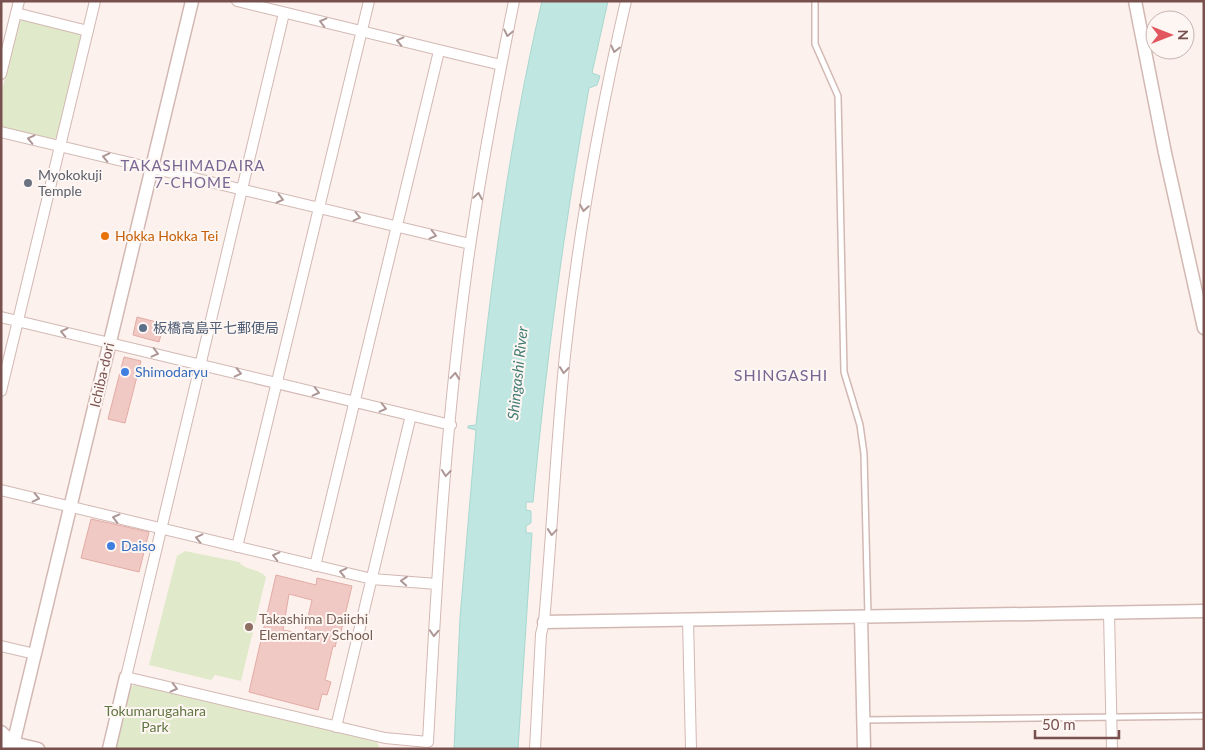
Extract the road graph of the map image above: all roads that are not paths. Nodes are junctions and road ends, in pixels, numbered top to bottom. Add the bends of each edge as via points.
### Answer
1 (19, 1) edge
2 (95, 1) edge
3 (192, 1) edge
4 (236, 1) edge
5 (369, 1) edge
6 (514, 1) edge
7 (626, 1) edge
8 (815, 1) edge
9 (1135, 1) edge
10 (16, 13) junction
11 (284, 13) junction
12 (88, 31) junction
13 (362, 31) junction
14 (439, 51) junction
15 (501, 66) junction
16 (1, 74) edge
17 (1, 132) edge
18 (60, 146) junction
19 (152, 168) junction
20 (242, 189) junction
21 (318, 208) junction
22 (396, 226) junction
23 (470, 244) junction
24 (1, 317) edge
25 (18, 321) junction
26 (1204, 328) edge
27 (110, 342) junction
28 (200, 364) junction
29 (277, 382) junction
30 (1, 391) edge
31 (354, 401) junction
32 (411, 415) junction
33 (451, 425) junction
34 (1, 490) edge
35 (71, 507) junction
36 (161, 529) junction
37 (237, 547) junction
38 (314, 566) junction
39 (372, 579) junction
40 (437, 584) junction
41 (1204, 611) edge
42 (1109, 612) junction
43 (864, 616) junction
44 (688, 620) junction
45 (544, 622) junction
46 (1, 646) edge
47 (35, 654) junction
48 (126, 677) junction
49 (1111, 716) junction
50 (1204, 716) edge
51 (863, 720) junction
52 (336, 727) junction
53 (1, 732) edge
54 (385, 744) edge
55 (9, 746) edge
56 (38, 749) edge
57 (109, 749) edge
58 (535, 749) edge
59 (691, 749) edge
60 (864, 749) edge
61 (1112, 749) edge

1 - 10 street
2 - 12 street
3 - 19 street, Ichiba-dori
4 - 11 street
5 - 13 street
6 -> 15 street
7 -> 45 street via 591,166 581,230 556,446
8 - 43 lane via 815,44 838,96 844,372 860,425 864,454
9 - 26 street
10 - 12 street
10 - 16 street
13 -> 11 street
11 - 20 street
12 - 18 street
14 -> 13 street
13 - 21 street
14 - 15 street
14 - 22 street
23 -> 15 street
18 -> 17 street
19 -> 18 street
18 - 25 street
19 - 20 street
19 - 27 street, Ichiba-dori
20 -> 21 street
20 - 28 street
21 -> 22 street
21 - 29 street
22 -> 23 street
22 - 31 street
33 -> 23 street
24 - 25 street
27 -> 25 street
25 - 30 street
27 -> 28 street
27 - 35 street, Ichiba-dori
28 -> 29 street
28 - 36 street
29 -> 31 street
29 - 37 street
31 -> 32 street
31 - 38 street
32 - 33 street
32 - 39 street
33 -> 40 street
34 -> 35 street
36 -> 35 street
35 - 47 street, Ichiba-dori
37 -> 36 street
36 - 48 street
38 -> 37 street
39 -> 38 street
40 -> 39 street
39 - 52 street
40 -> 54 street via 428,742
41 - 42 street
42 - 43 street
42 - 49 street
43 - 44 street
43 - 51 street
44 - 45 street
44 - 59 street
45 - 58 street
46 - 47 street
47 - 55 street, Ichiba-dori
48 -> 52 street
48 - 57 street
49 - 50 lane
49 - 51 lane
49 - 61 street
51 - 60 street
52 - 54 street
53 - 55 street
55 - 56 street

